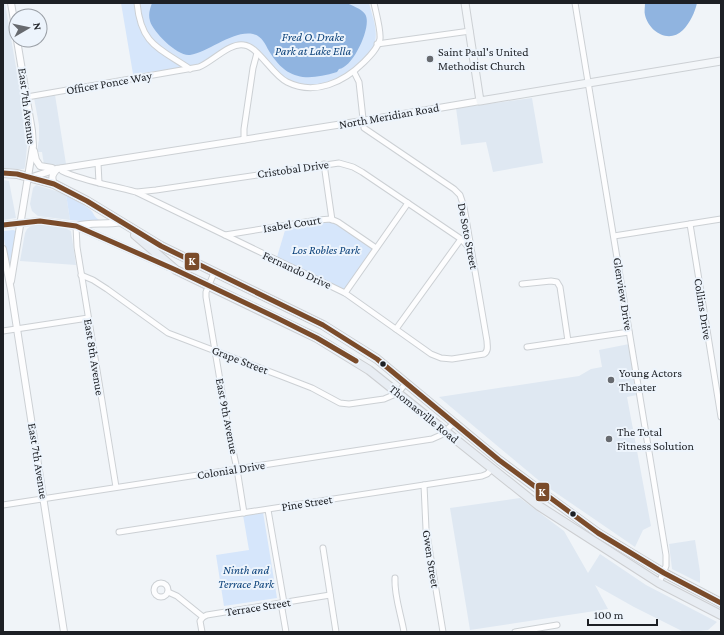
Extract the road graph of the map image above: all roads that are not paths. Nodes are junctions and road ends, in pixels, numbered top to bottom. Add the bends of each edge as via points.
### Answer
1 (137, 3) edge
2 (374, 3) edge
3 (465, 3) edge
4 (576, 3) edge
5 (470, 31) junction
6 (377, 44) junction
7 (18, 48) edge
8 (257, 53) junction
9 (721, 61) edge
10 (190, 69) junction
11 (354, 72) junction
12 (589, 83) junction
13 (27, 97) junction
14 (480, 101) junction
15 (362, 122) junction
16 (244, 140) junction
17 (33, 146) junction
18 (98, 163) junction
19 (324, 164) junction
20 (59, 168) junction
21 (3, 174) edge
22 (3, 178) edge
23 (28, 178) junction
24 (99, 183) junction
25 (54, 184) junction
26 (136, 192) junction
27 (408, 203) junction
28 (721, 219) edge
29 (332, 220) junction
30 (21, 222) junction
31 (121, 222) junction
32 (690, 224) junction
33 (3, 225) edge
34 (76, 226) junction
35 (224, 235) junction
36 (614, 236) junction
37 (461, 239) junction
38 (376, 248) junction
39 (3, 249) edge
40 (472, 251) junction
41 (176, 270) junction
42 (214, 273) junction
43 (81, 276) junction
44 (522, 284) dead end
45 (208, 286) junction
46 (11, 290) junction
47 (345, 293) junction
48 (282, 305) junction
49 (88, 318) junction
50 (277, 318) junction
51 (16, 329) junction
52 (396, 329) junction
53 (3, 331) edge
54 (629, 332) junction
55 (568, 341) junction
56 (527, 347) dead end
57 (215, 350) junction
58 (486, 352) joint
59 (406, 383) junction
60 (398, 393) junction
61 (721, 417) edge
62 (454, 422) junction
63 (445, 432) junction
64 (506, 466) junction
65 (237, 469) junction
66 (492, 469) junction
67 (500, 475) junction
68 (424, 484) junction
69 (116, 487) junction
70 (547, 496) junction
71 (44, 499) junction
72 (3, 505) edge
73 (539, 506) junction
74 (268, 510) junction
75 (244, 513) junction
76 (119, 532) dead end
77 (617, 544) junction
78 (323, 548) dead end
79 (611, 554) junction
80 (664, 573) junction
81 (395, 578) dead end
82 (658, 583) junction
83 (168, 592) dead end
84 (330, 595) junction
85 (283, 603) junction
86 (721, 603) edge
87 (721, 615) edge
88 (203, 617) junction
89 (557, 625) dead end
90 (64, 632) edge
91 (202, 632) edge
92 (286, 632) edge
93 (336, 632) edge
94 (404, 632) edge
95 (442, 632) edge
96 (515, 632) edge

1 - 10 street via 143,31 150,41
2 - 6 street via 380,39
3 - 5 main road
4 - 12 street, Glenview Drive
5 - 6 street
5 - 14 main road
6 - 11 street via 370,56
7 - 13 street, East 7th Avenue
8 - 10 street, Officer Ponce Way via 248,46 239,44 204,65
8 - 11 street via 283,80 306,88 326,86
8 - 16 street
9 - 12 main road, North Meridian Road
10 - 13 street, Officer Ponce Way
11 - 15 street via 359,82
12 - 14 main road, North Meridian Road
12 - 36 street, Glenview Drive
13 - 17 street, East 7th Avenue
14 - 15 street, North Meridian Road
15 - 16 street, North Meridian Road
15 - 40 street, De Soto Street via 364,128 454,189 464,207
16 - 18 street, North Meridian Road
17 - 20 street, North Meridian Road via 40,166
17 - 23 street, East 7th Avenue
18 - 20 street, North Meridian Road
18 - 24 street
19 - 26 street, Cristobal Drive
19 - 27 street, Cristobal Drive via 339,163 353,167
19 - 29 street
20 - 23 street, North Meridian Road
20 - 24 street, Fernando Drive via 78,178
20 - 25 street via 52,175
21 - 23 main road, Thomasville Road via 17,174
22 - 23 main road, Thomasville Road
23 - 25 main road, Thomasville Road
23 - 30 street, East 7th Avenue
24 - 26 street, Fernando Drive
25 - 31 main road, Thomasville Road
26 - 35 street, Fernando Drive
27 - 37 street, Cristobal Drive
27 - 38 street
28 - 32 street
29 - 35 street, Isabel Court
29 - 38 street, Isabel Court
30 - 33 street
30 - 34 street via 40,221
30 - 46 street, East 7th Avenue
31 - 34 street via 110,225
31 - 41 main road, Thomasville Road
31 - 42 main road, Thomasville Road
32 - 36 street
32 - 61 street, Collins Drive
34 - 41 street
34 - 43 street, East 8th Avenue
35 - 47 street, Fernando Drive
36 - 54 street, Glenview Drive
37 - 40 street, Cristobal Drive
37 - 52 street
38 - 47 street
39 - 46 street, East 7th Avenue
40 - 58 street, De Soto Street via 487,341
41 - 45 main road, Thomasville Road
42 - 45 street, East 9th Avenue
42 - 48 main road, Thomasville Road
43 - 49 street, East 8th Avenue
43 - 57 street, Grape Street via 88,277 102,286 168,333
44 - 55 street via 557,282 560,287
45 - 50 main road, Thomasville Road
45 - 57 street, East 9th Avenue via 206,297
46 - 51 street, East 7th Avenue
47 - 52 street, Fernando Drive
48 - 50 main road
48 - 59 main road, Thomasville Road via 349,341 377,359
49 - 51 street
49 - 69 street, East 8th Avenue
50 - 60 main road, Thomasville Road via 346,355
51 - 53 street
51 - 71 street, East 7th Avenue
52 - 58 street, Fernando Drive via 423,349 441,358 477,356
54 - 55 street
54 - 80 street, Glenview Drive via 666,555
55 - 56 street
57 - 60 street, Grape Street via 312,388 340,403 384,399
57 - 65 street, East 9th Avenue
59 - 60 street
59 - 62 main road, Thomasville Road
60 - 63 main road, Thomasville Road
62 - 63 street, Colonial Drive
62 - 64 main road, Thomasville Road
63 - 65 street, Colonial Drive via 432,439
63 - 66 main road, Thomasville Road
64 - 67 main road
64 - 70 main road, Thomasville Road
65 - 69 street, Colonial Drive
65 - 75 street, East 9th Avenue
66 - 67 main road, Thomasville Road
66 - 68 street, Pine Street via 482,476
67 - 73 main road, Thomasville Road
68 - 74 street, Pine Street
68 - 95 street, Gwen Street via 426,529
69 - 71 street, Colonial Drive
70 - 73 main road
70 - 77 main road, Thomasville Road
71 - 72 street, Colonial Drive
71 - 90 street, East 7th Avenue
73 - 79 main road, Thomasville Road
74 - 75 street, Pine Street
74 - 85 street
75 - 76 street, Pine Street
77 - 79 main road
77 - 80 main road, Thomasville Road
78 - 84 street
79 - 82 main road, Thomasville Road
80 - 82 street, Glenview Drive
80 - 86 main road, Thomasville Road
81 - 94 street
82 - 87 main road, Thomasville Road
83 - 88 street
84 - 85 street, Terrace Street
84 - 93 street
85 - 88 street, Terrace Street
85 - 92 street
88 - 91 street via 200,622
89 - 96 street

